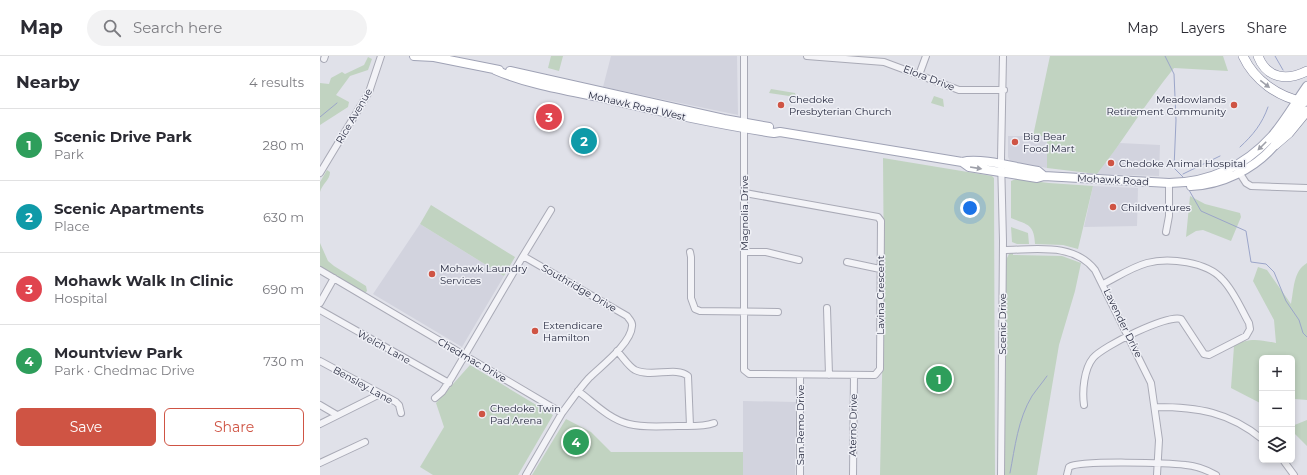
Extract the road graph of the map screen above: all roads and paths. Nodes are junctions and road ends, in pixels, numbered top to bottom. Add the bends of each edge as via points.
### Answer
1 (381, 56) edge
2 (414, 56) edge
3 (744, 56) edge
4 (807, 56) edge
5 (926, 56) edge
6 (1003, 56) edge
7 (1243, 56) edge
8 (1258, 56) edge
9 (433, 57) edge
10 (495, 70) junction
11 (1307, 71) edge
12 (919, 75) junction
13 (1307, 86) edge
14 (1004, 90) junction
15 (623, 96) junction
16 (613, 101) junction
17 (1304, 103) edge
18 (743, 125) junction
19 (1275, 145) joint
20 (1001, 169) junction
21 (1237, 169) junction
22 (320, 173) edge
23 (1169, 184) junction
24 (1307, 188) edge
25 (745, 192) junction
26 (551, 210) dead end
27 (1166, 232) dead end
28 (1003, 250) junction
29 (690, 252) dead end
30 (744, 252) junction
31 (523, 256) junction
32 (799, 260) dead end
33 (847, 262) dead end
34 (880, 269) junction
35 (320, 270) edge
36 (334, 278) junction
37 (1103, 284) junction
38 (320, 303) edge
39 (827, 308) dead end
40 (320, 310) edge
41 (744, 312) junction
42 (778, 312) dead end
43 (1129, 336) junction
44 (617, 351) junction
45 (466, 356) junction
46 (320, 361) edge
47 (744, 370) joint
48 (800, 375) junction
49 (829, 375) junction
50 (854, 375) junction
51 (449, 383) junction
52 (578, 391) junction
53 (380, 394) junction
54 (435, 398) dead end
55 (320, 405) edge
56 (1084, 405) dead end
57 (1156, 407) junction
58 (562, 412) junction
59 (401, 413) dead end
60 (337, 415) junction
61 (714, 423) dead end
62 (320, 424) edge
63 (690, 426) junction
64 (1259, 437) edge
65 (365, 442) dead end
66 (320, 463) edge
67 (1284, 463) edge
68 (1159, 464) junction
69 (526, 475) edge
70 (800, 475) edge
71 (853, 475) edge
72 (1001, 475) edge
73 (1067, 475) edge
74 (1157, 475) edge
75 (1216, 475) edge
76 (1294, 475) edge

1 - 22 street, Rice Avenue via 369,92
2 - 9 main road, Mohawk Road West
3 - 18 street, Magnolia Drive
4 - 12 street, Elora Drive via 884,62
5 - 12 street
6 - 14 street, Scenic Drive
7 -> 17 highway via 1249,68 1267,85
8 - 11 highway via 1263,65 1275,76 1290,78
9 - 10 main road, Mohawk Road West
10 - 15 main road, Mohawk Road West
10 - 16 main road, Mohawk Road West via 509,76
12 - 14 street, Elora Drive via 959,90
13 - 17 main road, Mohawk Road
14 - 20 street, Scenic Drive
15 - 16 main road
15 - 18 main road, Mohawk Road West
16 - 18 main road, Mohawk Road West
17 - 19 highway via 1289,133
17 -> 21 main road, Mohawk Road
18 - 20 main road, Mohawk Road West via 775,128 780,132 962,162 969,160
18 - 25 street, Magnolia Drive
19 - 21 main road, Mohawk Road via 1263,157
20 - 23 main road, Mohawk Road via 1038,171 1044,176
20 - 28 street, Scenic Drive
21 - 23 main road, Mohawk Road
21 - 24 street via 1251,186
23 - 27 street
25 - 30 street, Magnolia Drive
25 - 34 street, Lavina Crescent via 878,217
26 - 31 street
28 - 37 street, Lavender Drive via 1072,252 1089,262
28 - 72 street, Scenic Drive
29 - 41 street via 691,298 695,309
30 - 32 street via 766,252
30 - 41 street, Magnolia Drive
31 - 44 street, Southridge Drive via 627,316 632,327 627,339
31 - 45 street
33 - 34 street
34 - 50 street, Lavina Crescent via 880,369 875,376
35 - 36 street, Chedmac Drive
36 - 38 street
36 - 45 street, Chedmac Drive
37 - 43 street, Lavender Drive
37 - 43 street via 1147,263 1192,263 1210,270 1223,279 1250,326 1246,336 1209,355 1204,354 1184,322 1178,318
39 - 49 street
40 - 51 street, Welch Lane
41 - 42 street
41 - 47 street, Magnolia Drive
43 - 56 street via 1100,351 1091,361 1082,395
43 - 57 street, Lavender Drive via 1149,377
44 - 52 street, Southridge Drive
44 - 63 street via 631,367 644,373 681,373 688,376
45 - 51 street
45 - 58 street, Chedmac Drive
46 - 53 street, Bensley Lane
47 - 48 street, Lavina Crescent via 749,374
48 - 49 street, Lavina Crescent
48 - 70 street, San Remo Drive
49 - 50 street, Lavina Crescent
50 - 71 street, Aterno Drive
51 - 54 street
52 - 58 street, Southridge Drive
52 - 63 street via 612,417 628,424
53 - 59 street, Bensley Lane via 399,405
53 - 60 street
55 - 60 street
57 - 64 street via 1190,408 1215,413 1240,424
57 - 68 street, Lavender Drive via 1160,440
58 - 69 street
60 - 62 street
61 - 63 street
65 - 66 street
67 - 76 street
68 - 73 street via 1076,464 1069,467
68 - 74 street, Lavender Drive
68 - 75 street via 1188,465

